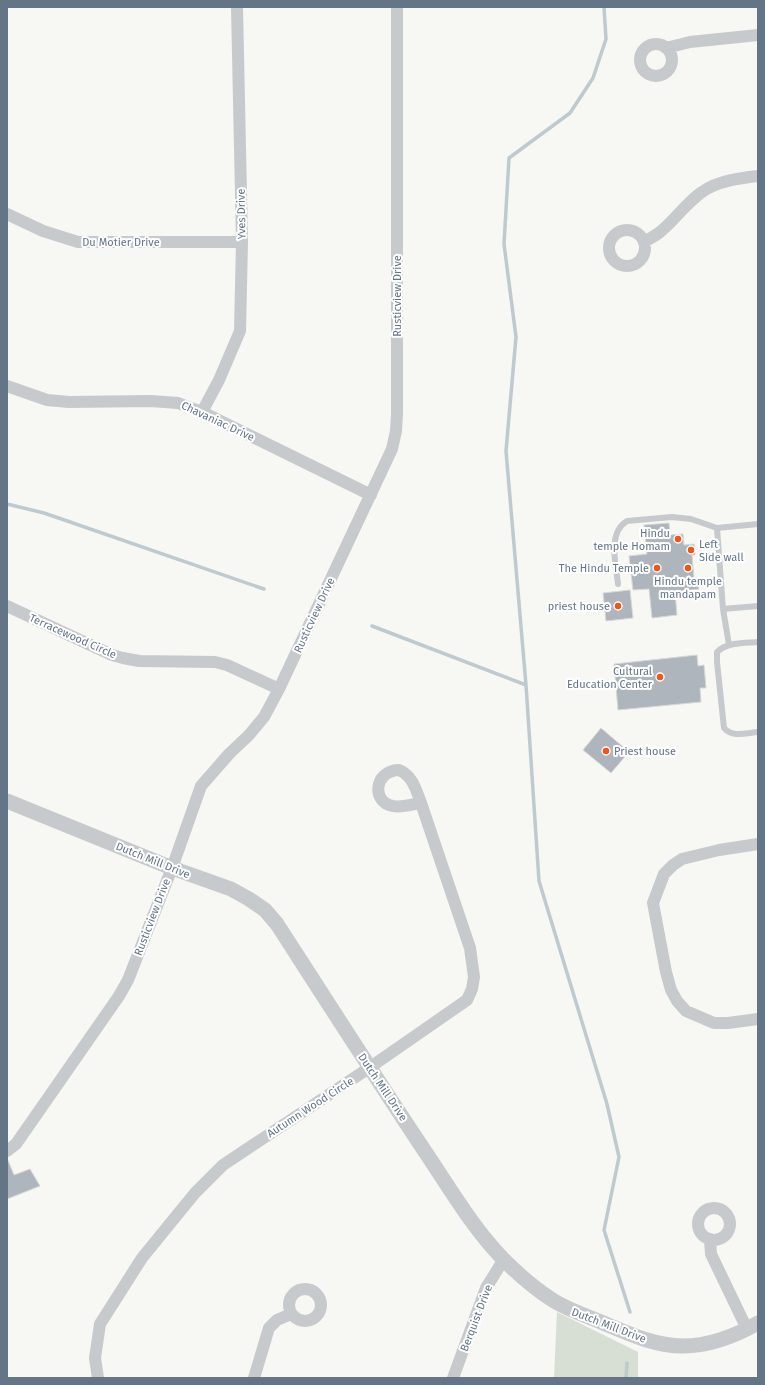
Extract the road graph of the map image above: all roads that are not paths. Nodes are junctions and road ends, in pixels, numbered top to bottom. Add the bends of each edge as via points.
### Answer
1 (237, 7) edge
2 (397, 7) edge
3 (758, 35) edge
4 (666, 48) dead end
5 (758, 176) edge
6 (7, 214) edge
7 (242, 242) junction
8 (644, 242) dead end
9 (7, 386) edge
10 (202, 412) junction
11 (371, 495) junction
12 (758, 524) edge
13 (717, 528) junction
14 (618, 584) dead end
15 (7, 606) edge
16 (758, 606) edge
17 (723, 609) junction
18 (758, 642) edge
19 (729, 645) junction
20 (279, 689) junction
21 (758, 732) edge
22 (7, 801) edge
23 (422, 803) dead end
24 (758, 844) edge
25 (172, 868) junction
26 (758, 1019) edge
27 (369, 1068) junction
28 (7, 1151) edge
29 (710, 1240) dead end
30 (504, 1259) junction
31 (292, 1314) dead end
32 (752, 1326) edge
33 (98, 1378) edge
34 (254, 1378) edge
35 (453, 1378) edge

1 - 7 street, Yves Drive
2 - 11 street, Rusticview Drive via 396,425 392,449
3 - 4 street via 690,42
5 - 8 street via 718,184 703,191 659,233
6 - 7 street, Du Motier Drive via 43,231 78,242
7 - 10 street, Yves Drive via 240,331
9 - 10 street, Chavaniac Drive via 47,400 178,403
10 - 11 street, Chavaniac Drive
11 - 20 street, Rusticview Drive
12 - 13 lane
13 - 14 lane via 691,519 672,517 627,521 618,530 614,548
13 - 17 lane
15 - 20 street, Terracewood Circle via 112,655 139,661 215,662
16 - 17 lane
17 - 19 lane
18 - 19 lane
19 - 21 lane via 717,652 724,728 734,734
20 - 25 street, Rusticview Drive via 264,717 201,786
22 - 25 street, Dutch Mill Drive
23 - 27 street, Autumn Wood Circle via 470,948 474,977 472,989 467,1000
24 - 26 street via 682,859 664,874 653,903 671,990 686,1011 714,1024
25 - 27 street, Dutch Mill Drive via 231,889 265,910 277,924
25 - 28 street, Rusticview Drive via 128,980 119,996 16,1144
27 - 30 street, Dutch Mill Drive via 481,1234
27 - 33 street, Autumn Wood Circle via 223,1165 195,1193 142,1258 100,1324 95,1358
29 - 32 street via 711,1254
30 - 32 street, Dutch Mill Drive via 550,1299 640,1338 683,1346 718,1342
30 - 35 street, Berquist Drive via 486,1288
31 - 34 street via 277,1320 269,1328

